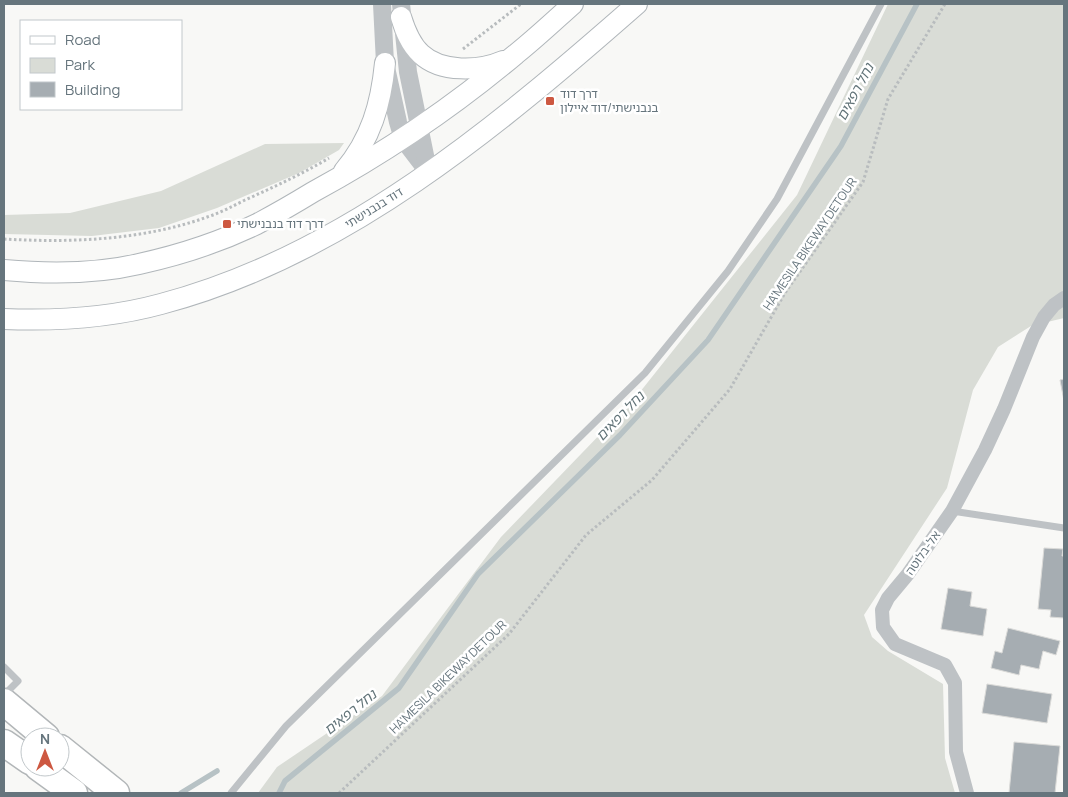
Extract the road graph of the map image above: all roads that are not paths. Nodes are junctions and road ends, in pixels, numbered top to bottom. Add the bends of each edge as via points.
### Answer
1 (382, 4) edge
2 (573, 4) edge
3 (637, 4) edge
4 (881, 4) edge
5 (401, 10) edge
6 (516, 54) junction
7 (385, 63) junction
8 (420, 128) junction
9 (403, 139) junction
10 (429, 173) junction
11 (337, 179) junction
12 (4, 270) edge
13 (1064, 298) edge
14 (4, 319) edge
15 (952, 511) junction
16 (1064, 528) edge
17 (4, 667) edge
18 (4, 695) edge
19 (4, 702) edge
20 (34, 727) edge
21 (4, 743) edge
22 (20, 755) edge
23 (70, 756) edge
24 (52, 777) edge
25 (74, 793) edge
26 (116, 793) edge
27 (231, 793) edge
28 (967, 793) edge

1 - 7 street
2 - 6 main road
3 - 10 main road, דוד בנבנישתי via 514,110
4 - 27 lane via 777,199 728,272 663,351 638,380 286,726
5 - 6 main road via 411,42 419,53 434,63 455,68 485,66
5 - 8 street via 408,72
6 - 8 main road
7 - 9 street
7 - 11 main road via 382,94 372,125 352,162
8 - 9 main road
8 - 10 street
9 - 10 street
9 - 11 main road
10 - 14 main road, דוד בנבנישתי via 304,248 209,289 161,304 116,313 69,319
11 - 12 main road via 257,224 180,253 138,264 95,270
13 - 15 street, אל-בלוטה via 1044,317 1033,337 989,442
15 - 16 lane
15 - 28 street, אל-בלוטה via 882,610 883,627 895,644 945,665 955,683 956,752
17 - 18 lane via 18,681
19 - 20 highway
21 - 22 highway
23 - 26 highway
24 - 25 highway

